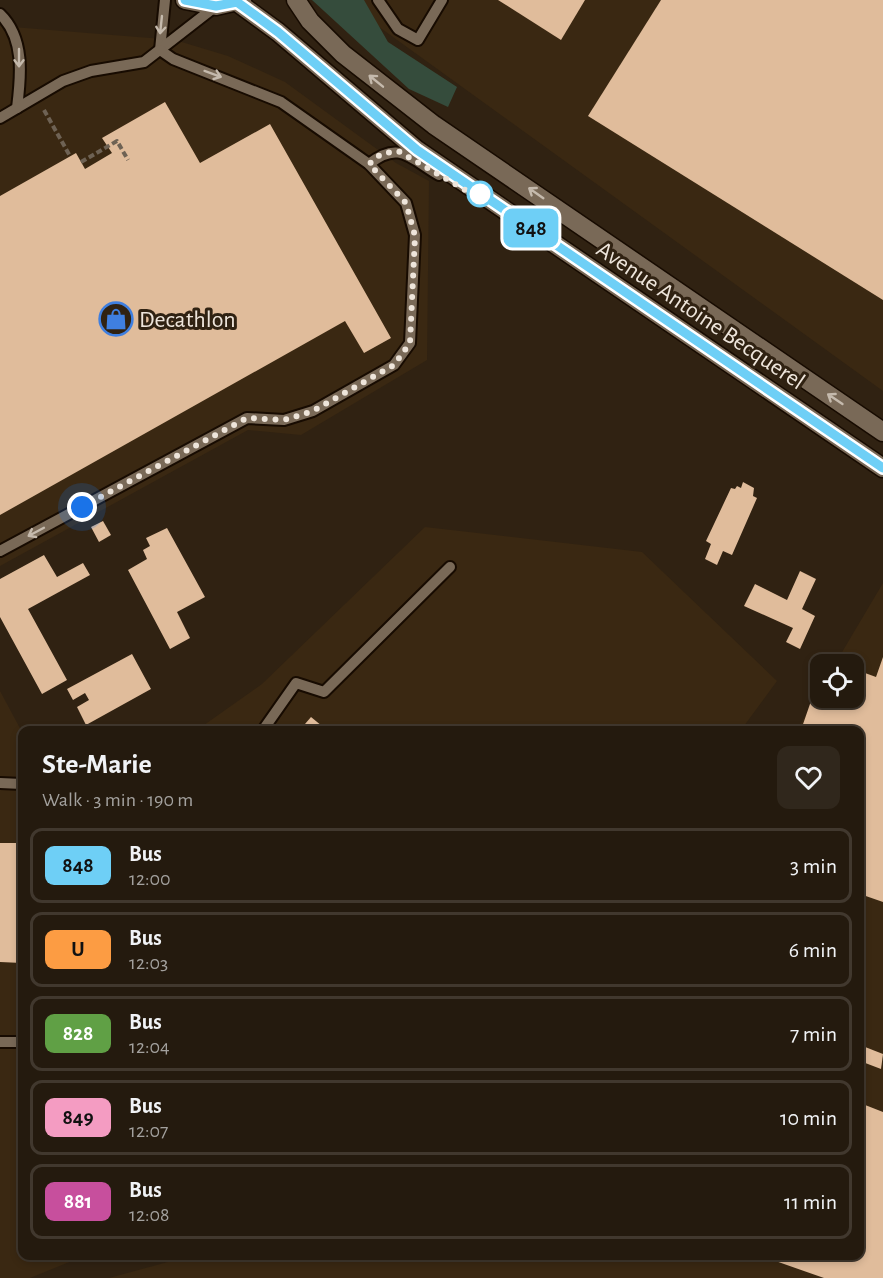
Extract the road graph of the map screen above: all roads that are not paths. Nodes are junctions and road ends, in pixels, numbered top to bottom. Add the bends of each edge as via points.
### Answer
1 (165, 0) edge
2 (185, 0) edge
3 (296, 0) edge
4 (378, 0) edge
5 (442, 0) edge
6 (240, 1) edge
7 (216, 6) junction
8 (0, 14) edge
9 (160, 50) junction
10 (17, 108) junction
11 (0, 118) edge
12 (369, 164) junction
13 (527, 225) junction
14 (883, 432) edge
15 (883, 468) edge
16 (0, 551) edge
17 (450, 567) dead end
18 (266, 726) edge
19 (0, 783) edge
20 (18, 784) edge
21 (0, 1042) edge
22 (18, 1042) edge

1 -> 9 lane
2 - 7 main road
14 -> 3 main road, Avenue Antoine Becquerel via 434,125 343,54 310,21
4 - 5 lane via 398,29 418,40
6 - 7 main road
6 - 13 main road, Avenue Antoine Becquerel via 417,150
7 - 9 lane
8 -> 10 lane via 9,22 19,48
9 - 10 lane via 144,62 91,71 63,81
9 -> 12 lane via 173,59 281,102
10 - 11 lane
12 - 13 lane via 381,154 398,151
12 -> 16 lane via 406,203 415,236 410,343 394,365 313,411 284,420 247,418
13 - 15 main road, Avenue Antoine Becquerel
17 - 18 lane via 324,692 296,683
19 - 20 lane
21 - 22 lane

